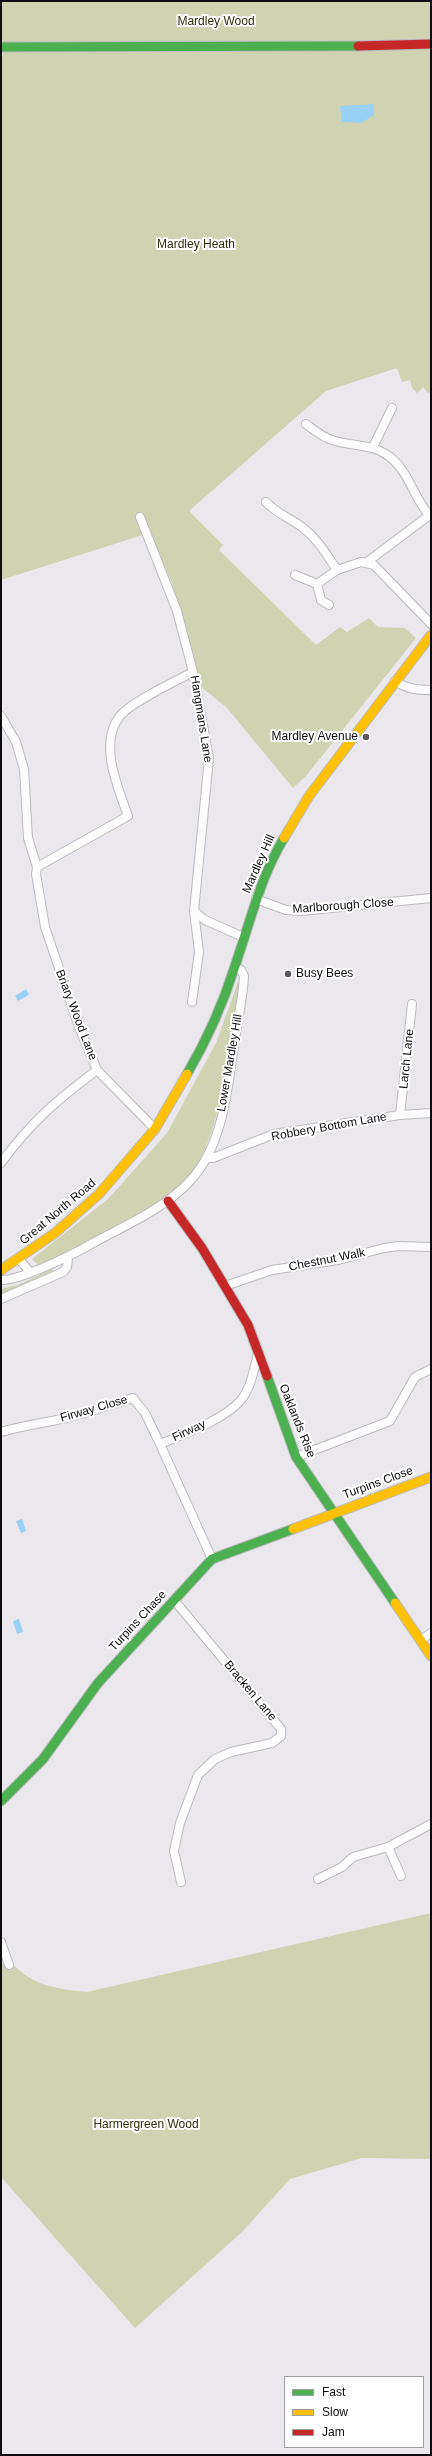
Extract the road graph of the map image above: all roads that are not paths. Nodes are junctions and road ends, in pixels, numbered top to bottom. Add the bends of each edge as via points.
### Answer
1 (431, 44) edge
2 (1, 47) edge
3 (392, 408) dead end
4 (306, 424) dead end
5 (373, 448) junction
6 (266, 502) dead end
7 (430, 515) edge
8 (140, 517) dead end
9 (367, 562) junction
10 (337, 570) junction
11 (295, 575) dead end
12 (317, 584) junction
13 (329, 605) dead end
14 (431, 624) edge
15 (431, 635) edge
16 (194, 672) junction
17 (395, 681) junction
18 (431, 690) edge
19 (1, 716) edge
20 (37, 867) junction
21 (431, 898) edge
22 (256, 899) junction
23 (194, 911) junction
24 (244, 937) junction
25 (235, 968) junction
26 (192, 1002) dead end
27 (412, 1004) dead end
28 (97, 1070) junction
29 (431, 1113) edge
30 (400, 1115) junction
31 (155, 1128) junction
32 (206, 1158) junction
33 (1, 1163) edge
34 (168, 1201) junction
35 (431, 1247) edge
36 (68, 1258) junction
37 (19, 1259) junction
38 (1, 1270) edge
39 (29, 1271) junction
40 (1, 1280) edge
41 (225, 1286) junction
42 (1, 1299) edge
43 (258, 1354) junction
44 (431, 1368) edge
45 (1, 1432) edge
46 (160, 1444) junction
47 (296, 1458) junction
48 (431, 1477) edge
49 (333, 1513) junction
50 (212, 1559) junction
51 (174, 1600) junction
52 (431, 1633) edge
53 (421, 1640) junction
54 (431, 1656) edge
55 (1, 1801) edge
56 (431, 1824) edge
57 (388, 1847) junction
58 (401, 1876) dead end
59 (318, 1879) dead end
60 (181, 1882) dead end
61 (1, 1942) edge
62 (10, 1964) dead end

1 - 2 street via 294,47
3 - 5 street
4 - 5 street via 330,440
5 - 7 street via 391,458 399,466 420,505
6 - 10 street via 312,535
7 - 9 street
8 - 16 street, Hangmans Lane via 177,611
9 - 10 street
9 - 14 street via 374,565
10 - 12 street
11 - 12 street
12 - 13 street via 321,600
15 - 17 street, Mardley Hill
16 - 20 street via 154,692 120,716 113,731 111,748 114,775 128,816
16 - 23 street, Hangmans Lane via 209,758
17 - 18 street via 417,690
17 - 22 street, Mardley Hill via 298,813 278,848
19 - 20 street, Briary Wood Lane via 16,742 24,769 28,838
20 - 28 street, Briary Wood Lane via 45,927 78,1027
21 - 22 street, Marlborough Close via 301,911 286,910
22 - 24 street, Mardley Hill
23 - 24 street via 205,920
23 - 26 street, Hangmans Lane via 199,952
24 - 25 street, Mardley Hill
25 - 31 street, Mardley Hill via 209,1036
25 - 32 street, Lower Mardley Hill via 243,973 243,986 228,1088
27 - 30 street, Larch Lane
28 - 31 street, Briary Wood Lane
28 - 33 street via 57,1100 22,1135
29 - 30 street, Robbery Bottom Lane
30 - 32 street, Robbery Bottom Lane via 274,1134 213,1158
31 - 37 street, Great North Road via 99,1194 55,1233
32 - 34 street, Lower Mardley Hill via 190,1182
34 - 36 street, Lower Mardley Hill
34 - 41 street, Oaklands Rise via 202,1248
35 - 41 street, Chestnut Walk via 384,1248 338,1260 272,1270
36 - 39 street, Lower Mardley Hill
36 - 42 street via 67,1267 63,1272
37 - 38 street, Great North Road
37 - 39 street
39 - 40 street, Lower Mardley Hill
41 - 43 street, Oaklands Rise via 248,1325
43 - 46 street, Firway via 251,1381 241,1400 212,1420
43 - 47 street, Oaklands Rise
44 - 47 street via 415,1377 390,1421
45 - 46 street, Firway Close via 35,1422 51,1421 92,1411 133,1398
46 - 50 street, Firway
47 - 49 street, Oaklands Rise
48 - 49 street, Turpins Close
49 - 50 street, Turpins Chase
49 - 53 street, Oaklands Rise
50 - 51 street, Turpins Chase
51 - 55 street, Turpins Chase via 98,1683 43,1759
51 - 60 street, Bracken Lane via 281,1729 281,1736 272,1743 231,1752 215,1759 198,1775 180,1823 174,1851
52 - 53 street
53 - 54 street, Oaklands Rise
56 - 57 street
57 - 58 street
57 - 59 street via 353,1857 342,1867
61 - 62 street

